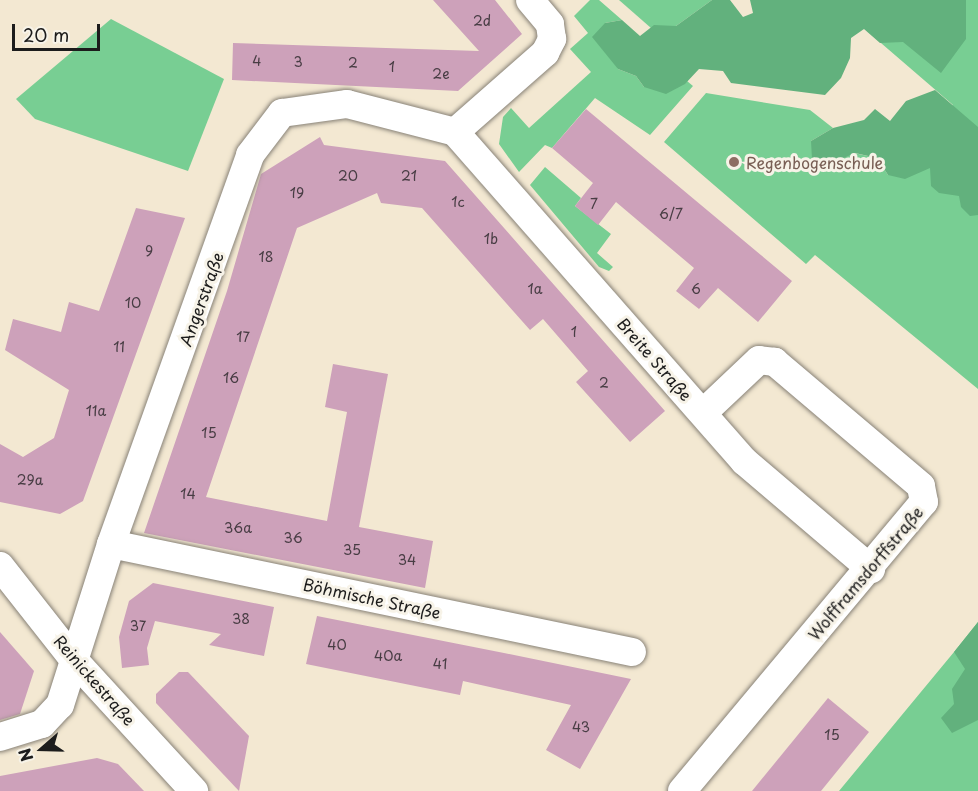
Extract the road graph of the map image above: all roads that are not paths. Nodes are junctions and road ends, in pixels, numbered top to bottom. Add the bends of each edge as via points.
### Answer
1 (530, 0) edge
2 (455, 132) junction
3 (703, 413) junction
4 (111, 544) junction
5 (0, 566) edge
6 (871, 569) junction
7 (632, 652) dead end
8 (74, 660) junction
9 (0, 737) edge
10 (194, 791) edge
11 (682, 791) edge

1 - 2 street via 550,24 552,39 545,53
2 - 3 street, Breite Straße
2 - 4 street, Angerstraße via 347,104 282,113 250,155
3 - 6 street, Breite Straße via 744,461
3 - 6 street, Wolfframsdorffstraße via 759,360 775,362 921,486 924,502
4 - 7 street, Böhmische Straße
4 - 8 street, Angerstraße
5 - 8 street, Reinickestraße
6 - 11 street, Wolfframsdorffstraße
8 - 9 street, Angerstraße via 60,705 42,724
8 - 10 street, Reinickestraße

